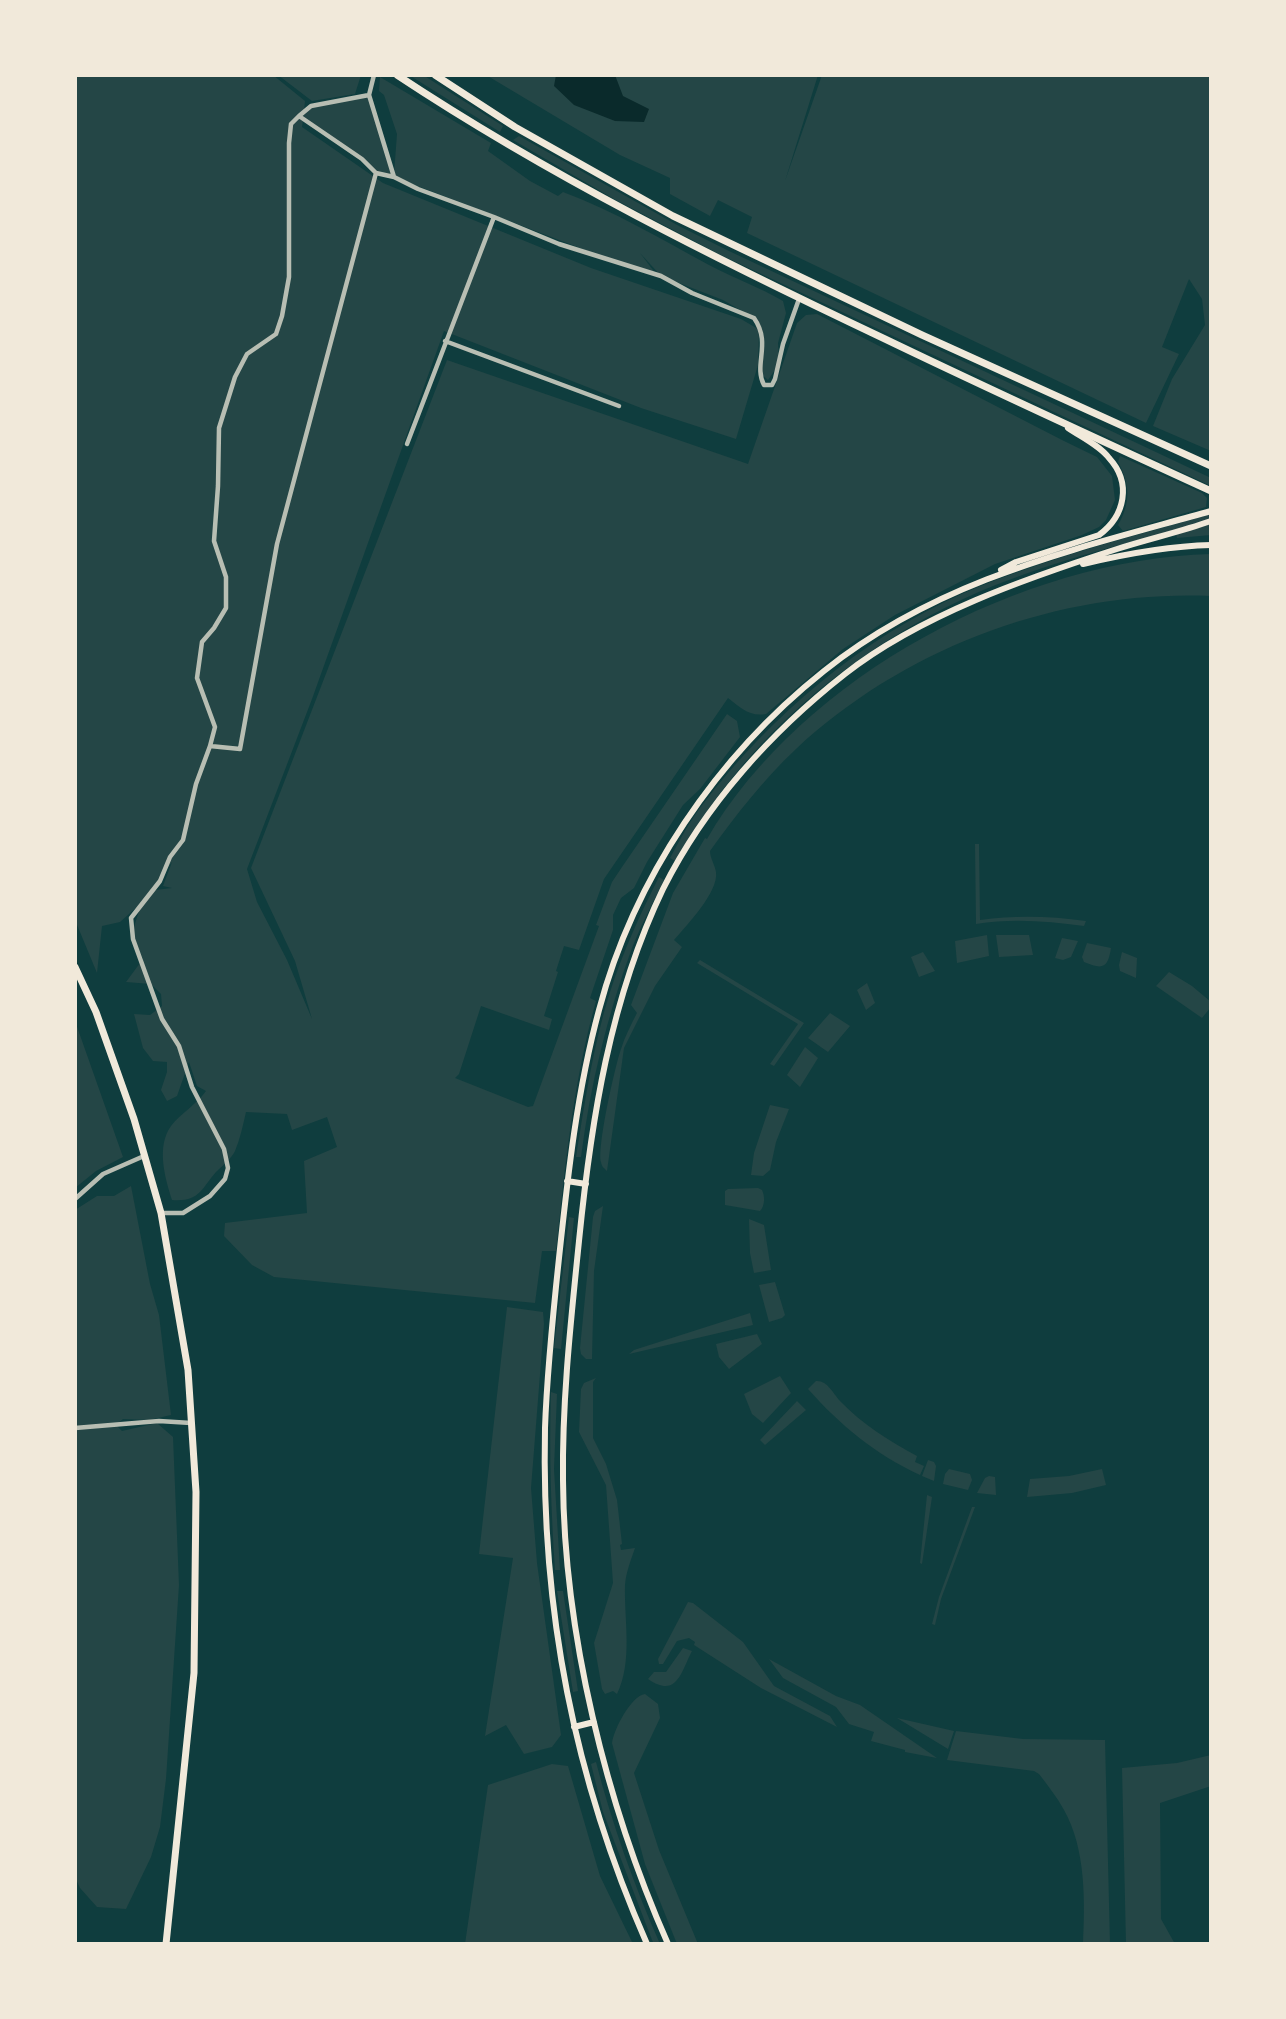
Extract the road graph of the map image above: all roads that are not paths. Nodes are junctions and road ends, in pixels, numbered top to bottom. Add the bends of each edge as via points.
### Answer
1 (374, 75) edge
2 (397, 75) edge
3 (435, 75) edge
4 (369, 95) junction
5 (299, 116) junction
6 (376, 173) junction
7 (394, 177) junction
8 (494, 217) junction
9 (799, 299) junction
10 (445, 341) junction
11 (619, 406) dead end
12 (1059, 422) junction
13 (407, 444) dead end
14 (1211, 466) edge
15 (1211, 491) edge
16 (1211, 511) edge
17 (1211, 521) edge
18 (1211, 545) edge
19 (1044, 574) junction
20 (984, 579) junction
21 (211, 746) junction
22 (660, 864) junction
23 (674, 871) junction
24 (75, 967) edge
25 (144, 1156) junction
26 (567, 1181) junction
27 (586, 1184) junction
28 (75, 1199) edge
29 (161, 1213) junction
30 (549, 1368) junction
31 (567, 1370) junction
32 (191, 1423) junction
33 (75, 1428) edge
34 (570, 1580) junction
35 (552, 1581) junction
36 (594, 1722) junction
37 (573, 1727) junction
38 (166, 1944) edge
39 (647, 1944) edge
40 (668, 1944) edge

1 - 4 street
2 - 9 main road via 525,154
3 - 14 main road via 515,127 673,216
4 - 5 street via 311,106
4 - 7 street
5 - 6 street
5 - 21 street via 291,124 289,143 289,277 282,316 276,334 247,354 219,428 214,541 226,577 226,608 202,642 197,678 215,727
6 - 7 street
6 - 21 street via 277,544 240,749
7 - 8 street
8 - 9 street via 559,244 661,276 754,318 763,338 760,373 764,385 775,379
8 - 10 street
9 - 12 main road
10 - 11 street
10 - 13 street
12 - 15 main road
12 - 20 main road via 1099,449 1118,470 1124,494 1118,517 1099,535 1016,562
16 - 20 main road
17 - 19 main road
18 - 19 main road via 1125,554
19 - 23 main road via 957,609 849,671 805,707 739,775
20 - 22 main road via 907,615 821,673 726,768
21 - 29 street via 183,839 160,881 131,918 133,939 162,1019 179,1046 228,1168 210,1196 183,1213
22 - 23 main road
22 - 26 main road via 632,916 599,1007 576,1112
23 - 27 main road via 643,937 609,1043
24 - 25 main road via 96,1013
25 - 28 street via 103,1174
25 - 29 main road
26 - 27 main road
26 - 30 main road
27 - 31 main road
29 - 32 main road via 188,1370
30 - 31 main road
30 - 35 main road via 545,1428
31 - 34 main road via 563,1483
32 - 33 street
32 - 38 main road via 196,1492 194,1673
34 - 35 main road
34 - 36 main road
35 - 37 main road
36 - 37 main road
36 - 40 main road via 646,1894
37 - 39 main road via 590,1793

